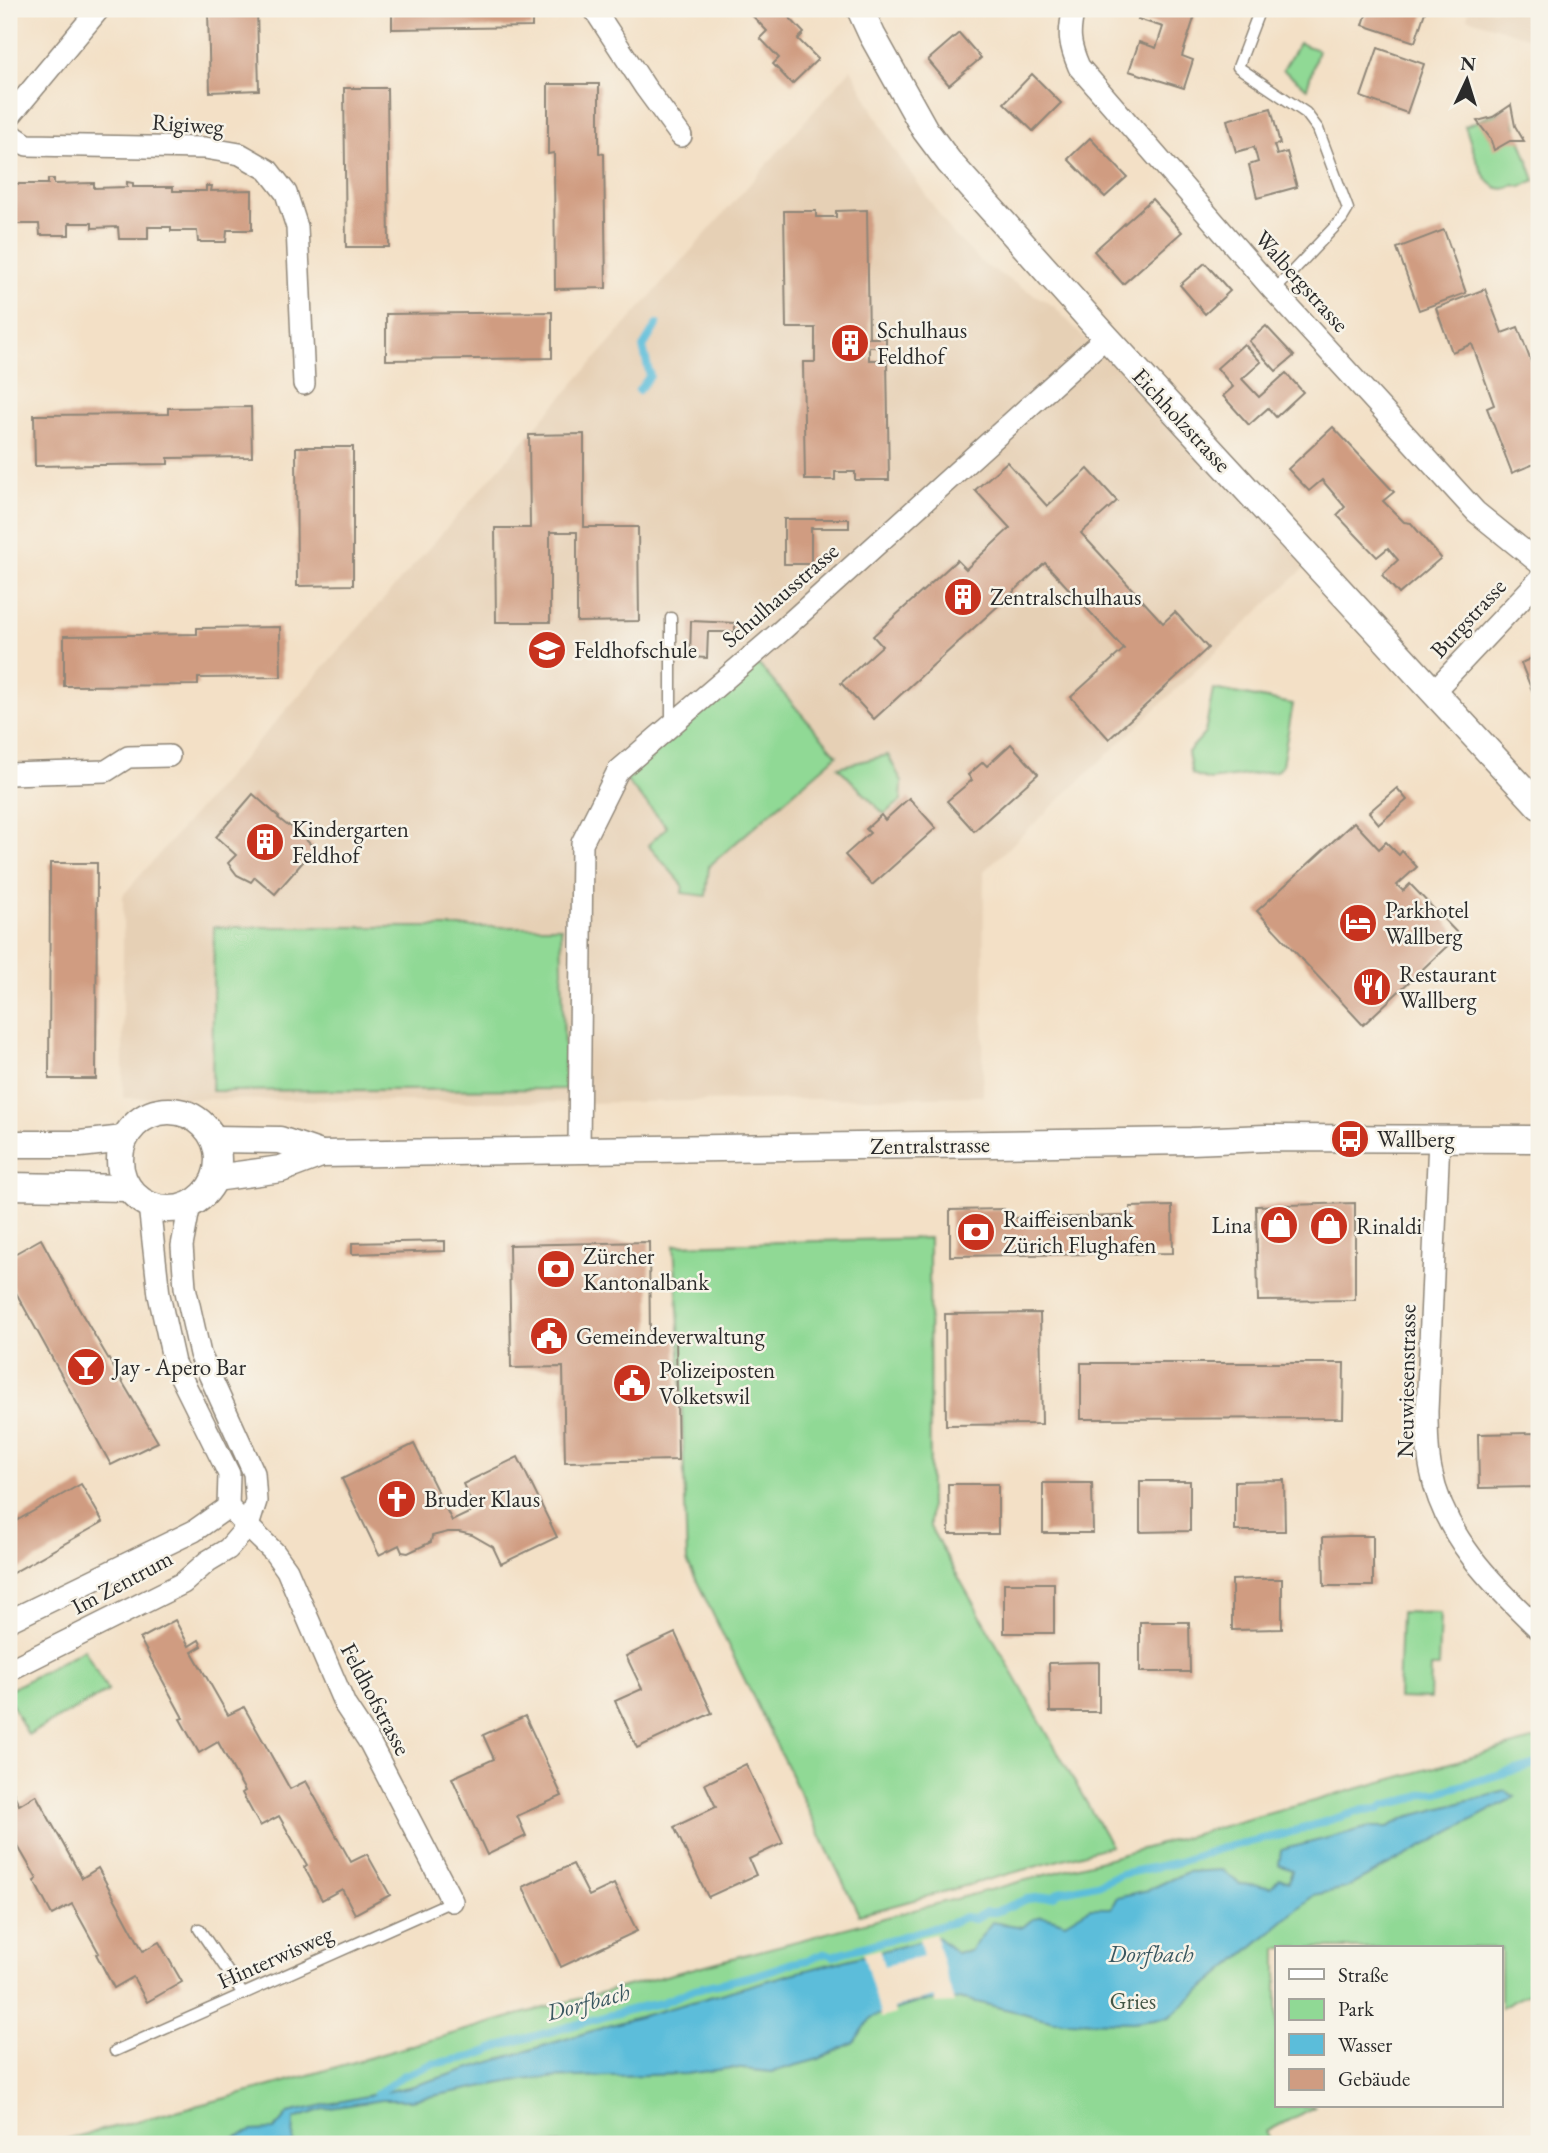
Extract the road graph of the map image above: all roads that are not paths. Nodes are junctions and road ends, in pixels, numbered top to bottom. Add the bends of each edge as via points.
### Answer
1 (99, 9) edge
2 (594, 9) edge
3 (860, 9) edge
4 (1074, 9) edge
5 (1256, 17) dead end
6 (9, 117) edge
7 (9, 132) edge
8 (681, 136) dead end
9 (1274, 291) junction
10 (1106, 337) junction
11 (304, 384) dead end
12 (1539, 563) edge
13 (1539, 580) edge
14 (671, 618) dead end
15 (1434, 691) junction
16 (671, 724) junction
17 (169, 756) dead end
18 (9, 774) edge
19 (1539, 806) edge
20 (124, 1139) junction
21 (214, 1139) junction
22 (1439, 1139) junction
23 (1539, 1139) edge
24 (9, 1144) edge
25 (579, 1150) junction
26 (321, 1154) junction
27 (215, 1178) junction
28 (9, 1186) edge
29 (128, 1188) junction
30 (190, 1204) junction
31 (149, 1205) junction
32 (228, 1507) junction
33 (248, 1526) junction
34 (9, 1621) edge
35 (1539, 1629) edge
36 (9, 1670) edge
37 (452, 1901) joint
38 (200, 1928) dead end
39 (243, 1994) junction
40 (115, 2051) dead end

1 - 6 street
2 - 8 street
3 - 10 street, Eichholzstrasse via 925,130 949,162
4 - 9 street, Walbergstrasse via 1071,47 1079,67
5 - 9 lane via 1238,67 1306,113 1318,129 1348,209
7 - 11 street, Rigiweg via 27,145 205,148 240,154 268,170 286,193 297,226
9 - 12 street, Walbergstrasse via 1476,512
10 - 15 street, Eichholzstrasse
10 - 16 street, Schulhausstrasse via 799,615
13 - 15 street, Burgstrasse
14 - 16 lane
15 - 19 street, Eichholzstrasse
16 - 25 street, Schulhausstrasse via 618,771 582,844
17 - 18 street via 128,757 106,771
20 - 21 street via 135,1124 169,1110 203,1124
20 - 24 street
20 - 29 street via 120,1164
21 - 26 street, Zentralstrasse via 280,1140
21 - 27 street via 218,1152
22 - 23 street, Zentralstrasse
22 - 25 street, Zentralstrasse
22 - 35 street, Neuwiesenstrasse via 1427,1411 1431,1470 1445,1512 1468,1552
25 - 26 street, Zentralstrasse
26 - 27 street, Zentralstrasse via 281,1169
27 - 30 street
28 - 29 street
29 - 31 street
30 - 31 street via 177,1208
30 - 33 street via 182,1246 186,1287 200,1354 254,1473 256,1501
31 - 32 street via 159,1295 174,1363 229,1474
32 - 33 street, Feldhofstrasse
32 - 34 street, Im Zentrum via 194,1531
33 - 36 street, Im Zentrum via 228,1549 183,1583
33 - 37 street, Feldhofstrasse via 286,1570 345,1705 370,1743
37 - 39 lane, Hinterwisweg
38 - 39 lane
39 - 40 lane, Hinterwisweg

